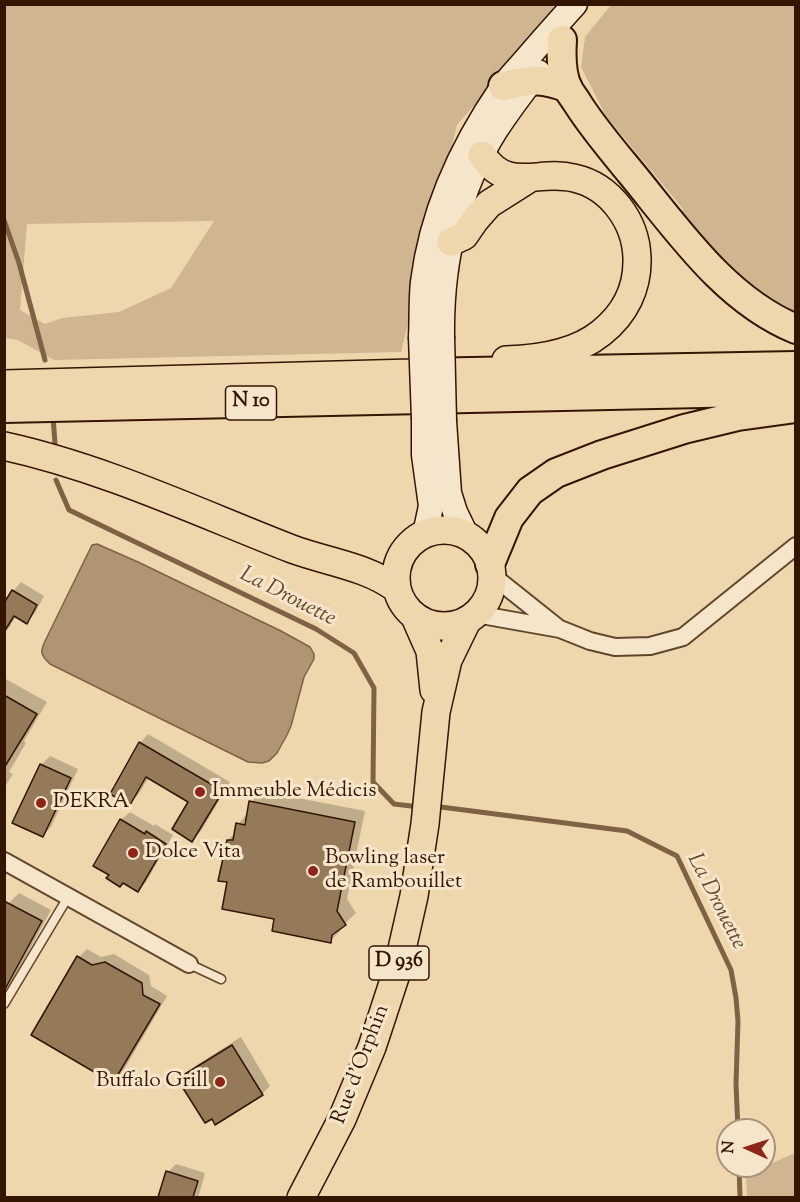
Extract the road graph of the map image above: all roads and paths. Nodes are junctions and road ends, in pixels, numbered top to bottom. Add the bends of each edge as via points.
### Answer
1 (575, 4) edge
2 (591, 4) edge
3 (562, 39) junction
4 (531, 80) junction
5 (503, 86) junction
6 (568, 88) junction
7 (478, 143) junction
8 (530, 178) junction
9 (451, 242) junction
10 (795, 329) edge
11 (431, 337) junction
12 (795, 366) edge
13 (412, 373) junction
14 (4, 384) edge
15 (795, 391) edge
16 (4, 408) edge
17 (795, 408) edge
18 (434, 420) junction
19 (4, 446) edge
20 (425, 534) junction
21 (466, 535) junction
22 (795, 546) edge
23 (491, 570) junction
24 (397, 589) junction
25 (415, 617) junction
26 (472, 618) junction
27 (560, 629) junction
28 (436, 712) junction
29 (4, 861) edge
30 (68, 897) junction
31 (189, 964) joint
32 (221, 979) dead end
33 (4, 1004) edge
34 (302, 1197) edge

1 - 5 main road
2 - 3 main road
3 - 4 main road
3 - 6 highway
4 - 5 highway
4 - 6 highway
4 - 7 main road via 496,130
5 - 7 main road
6 - 10 highway via 587,118 715,273 770,316
7 - 8 main road via 489,166 501,174
7 - 9 main road
7 - 11 main road via 446,191 435,224 423,284
8 - 9 main road via 489,204 464,236
8 - 13 main road via 574,178 599,188 618,206 637,246 637,272 631,296 619,316 592,341 558,354 520,360 431,362
9 - 11 main road
11 - 18 main road, bridge
12 - 13 highway, N 10
13 - 14 main road, N 10
15 - 16 highway, N 10
17 - 23 highway via 684,429 602,454 556,473 530,491 509,518
18 - 20 main road via 424,455 431,506
18 - 21 main road via 449,493
19 - 24 main road via 72,463 295,550 366,571
20 - 21 main road via 440,530
20 - 24 main road via 399,560
21 - 23 main road via 481,547
22 - 27 street via 683,637 650,646 615,647
23 - 26 main road via 488,599
23 - 27 street
24 - 25 main road
25 - 26 main road via 446,627
25 - 28 main road, Rue d'Orphin / D 936 via 430,651
26 - 27 street
26 - 28 main road, Rue d'Orphin / D 936 via 448,660
28 - 34 main road, Rue d'Orphin / D 936 via 424,834 397,971 355,1089
29 - 30 street
30 - 31 street
30 - 33 lane
31 - 32 lane

